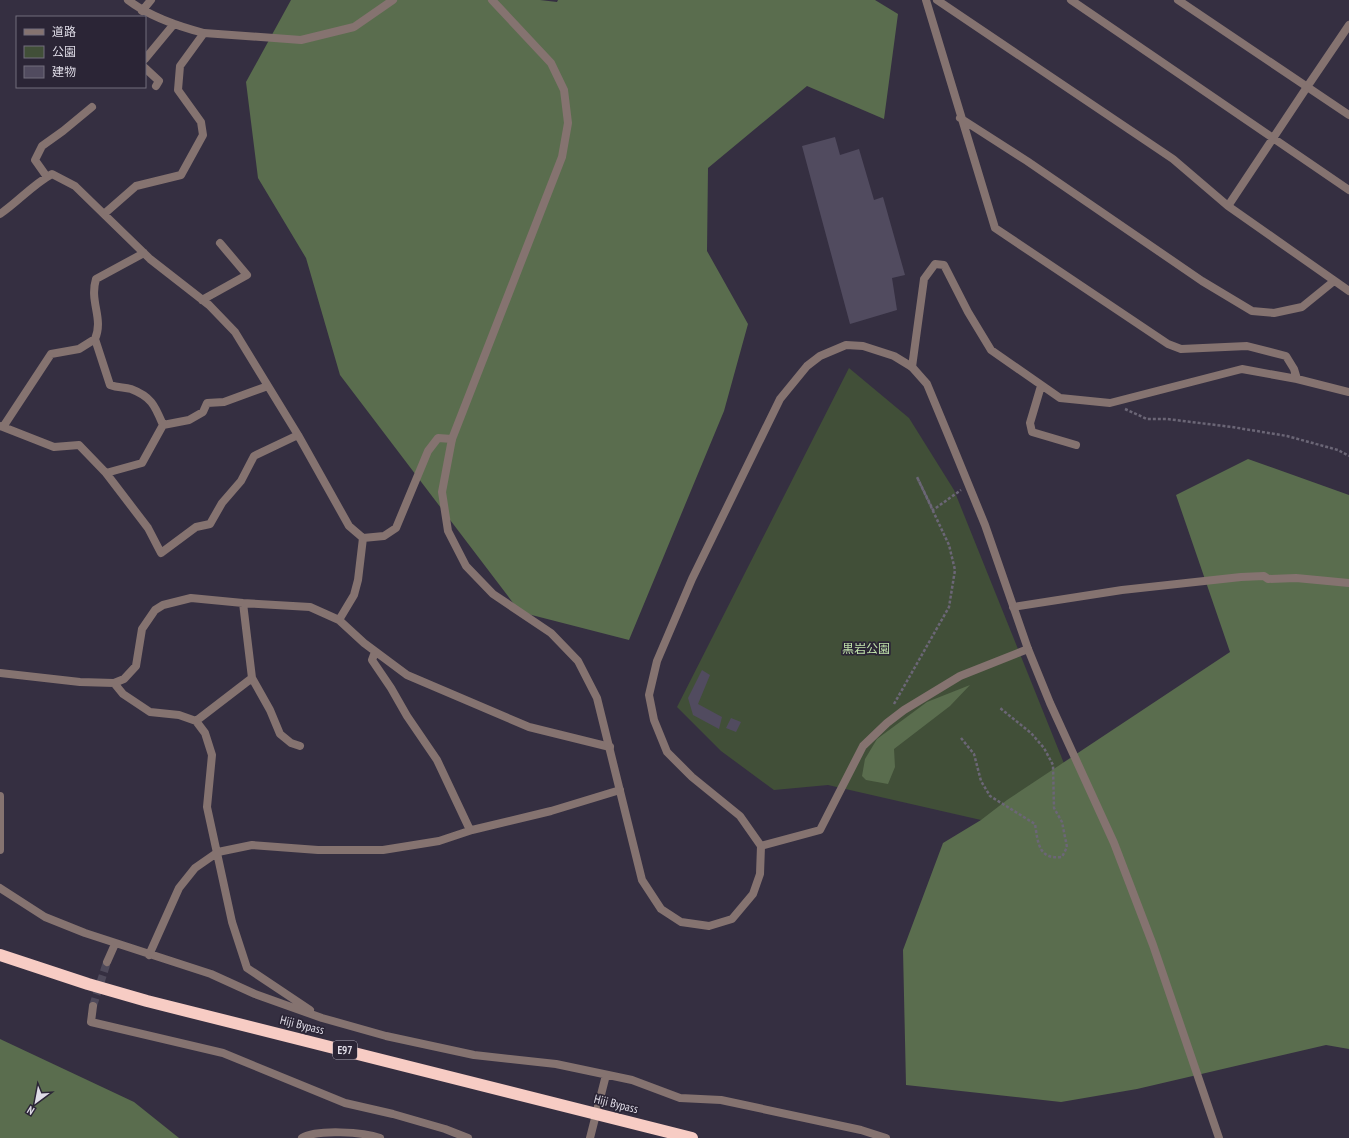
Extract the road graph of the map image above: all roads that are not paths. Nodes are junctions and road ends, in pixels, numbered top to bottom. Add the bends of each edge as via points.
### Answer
1 (128, 0) edge
2 (151, 0) edge
3 (393, 0) edge
4 (492, 0) edge
5 (926, 0) edge
6 (937, 0) edge
7 (1071, 0) edge
8 (1178, 0) edge
9 (142, 11) junction
10 (174, 24) junction
11 (1349, 25) edge
12 (204, 34) junction
13 (146, 58) edge
14 (146, 69) edge
15 (156, 86) dead end
16 (1307, 87) junction
17 (92, 107) dead end
18 (1349, 115) edge
19 (960, 118) junction
20 (1272, 138) junction
21 (47, 177) junction
22 (1349, 190) edge
23 (1228, 206) junction
24 (0, 214) edge
25 (104, 214) junction
26 (220, 243) dead end
27 (144, 253) junction
28 (1334, 281) junction
29 (1349, 290) edge
30 (202, 300) junction
31 (95, 339) junction
32 (912, 367) junction
33 (1297, 379) junction
34 (268, 386) junction
35 (1041, 386) junction
36 (1349, 392) edge
37 (163, 425) junction
38 (1, 426) edge
39 (298, 435) junction
40 (452, 439) junction
41 (1076, 444) dead end
42 (106, 473) junction
43 (364, 538) junction
44 (1349, 583) edge
45 (243, 603) junction
46 (1013, 607) junction
47 (338, 620) junction
48 (1028, 649) junction
49 (375, 652) junction
50 (0, 673) edge
51 (252, 678) junction
52 (114, 683) junction
53 (196, 721) junction
54 (300, 746) dead end
55 (610, 747) junction
56 (620, 790) junction
57 (0, 796) edge
58 (470, 830) junction
59 (0, 839) edge
60 (761, 846) junction
61 (0, 850) edge
62 (218, 852) junction
63 (0, 888) edge
64 (115, 944) junction
65 (0, 954) edge
66 (149, 955) junction
67 (107, 962) tunnel mouth
68 (93, 1006) tunnel mouth
69 (322, 1018) junction
70 (606, 1075) junction
71 (302, 1138) edge
72 (380, 1138) edge
73 (468, 1138) edge
74 (590, 1138) edge
75 (692, 1138) edge
76 (886, 1138) edge
77 (1219, 1138) edge

1 - 9 street
2 - 9 street
3 - 12 street via 354,27 301,40
4 - 40 street via 551,63 564,90 568,123 562,157
5 - 19 street
6 - 23 street via 1173,159
7 - 20 street
8 - 16 street
9 - 10 street
10 - 12 street
10 - 13 street
11 - 16 street
12 - 25 street via 180,66 178,90 201,122 204,135 180,175 136,186
14 - 15 street via 159,81
16 - 18 street
16 - 20 street
17 - 21 street via 42,146 35,160
19 - 28 street via 1202,281 1252,311 1274,313 1302,307
19 - 33 street via 995,228 1168,344 1181,349 1247,346 1286,356
20 - 22 street
20 - 23 street
21 - 24 street
21 - 25 street via 52,174 76,186
23 - 28 street
25 - 27 street
26 - 30 street via 247,275
27 - 30 street
27 - 31 street via 96,279 93,290 100,329
28 - 29 street
30 - 34 street via 235,332
31 - 37 street via 110,385 130,389 151,400
31 - 38 street via 79,349 52,354
32 - 35 street via 924,279 935,264 944,265 991,350
32 - 46 street via 927,384 985,525
32 - 60 street via 894,356 863,346 846,345 820,356 807,366 780,399 692,579 657,662 649,695 654,720 666,752 740,816
33 - 35 street via 1242,370 1110,403 1060,398
33 - 36 street
34 - 37 street via 224,402 207,403 203,412 189,420
34 - 39 street
35 - 41 street via 1030,423 1032,432
37 - 42 street via 142,463
38 - 42 street via 54,447 79,445
39 - 42 street via 254,456 241,481 222,503 210,524 196,527 161,553 148,528
39 - 43 street via 349,526
40 - 43 street via 438,438 428,451 396,528 384,536
40 - 55 street via 442,492 448,531 466,566 493,594 551,633 578,661 598,698
43 - 47 street via 354,595
44 - 46 street via 1296,578 1268,579 1264,576 1241,577 1122,590
45 - 47 street via 310,607
45 - 51 street
45 - 52 street via 191,598 154,610 142,629 136,666 124,679
46 - 48 street
47 - 49 street
48 - 60 street via 960,676 904,710 863,746 820,830
48 - 77 street via 1114,843 1155,952
49 - 55 street via 407,675 529,727
49 - 58 street via 372,660 406,716 437,760
50 - 52 street
51 - 53 street
51 - 54 street via 280,734 291,743
52 - 53 street via 123,694 150,712 179,715
53 - 62 street via 206,733 212,754 207,807
55 - 56 street
56 - 58 street via 551,811
56 - 60 street via 642,880 660,909 681,922 710,926 732,919 754,894 760,874
57 - 59 street
58 - 62 street via 439,841 383,850 318,850 252,844
59 - 61 street
62 - 66 street via 195,868 179,888
62 - 69 street via 232,922 247,968
63 - 64 street via 45,916
64 - 66 street
64 - 67 street
65 - 75 highway, Hiji Bypass / E97 via 147,1001
66 - 69 street via 211,974 255,994
68 - 73 street via 91,1022 223,1053 345,1103 445,1129
69 - 70 street via 386,1036 474,1055 556,1064
70 - 74 street
70 - 76 street via 632,1080 680,1098 721,1100 861,1130
71 - 72 street via 317,1133 371,1134

